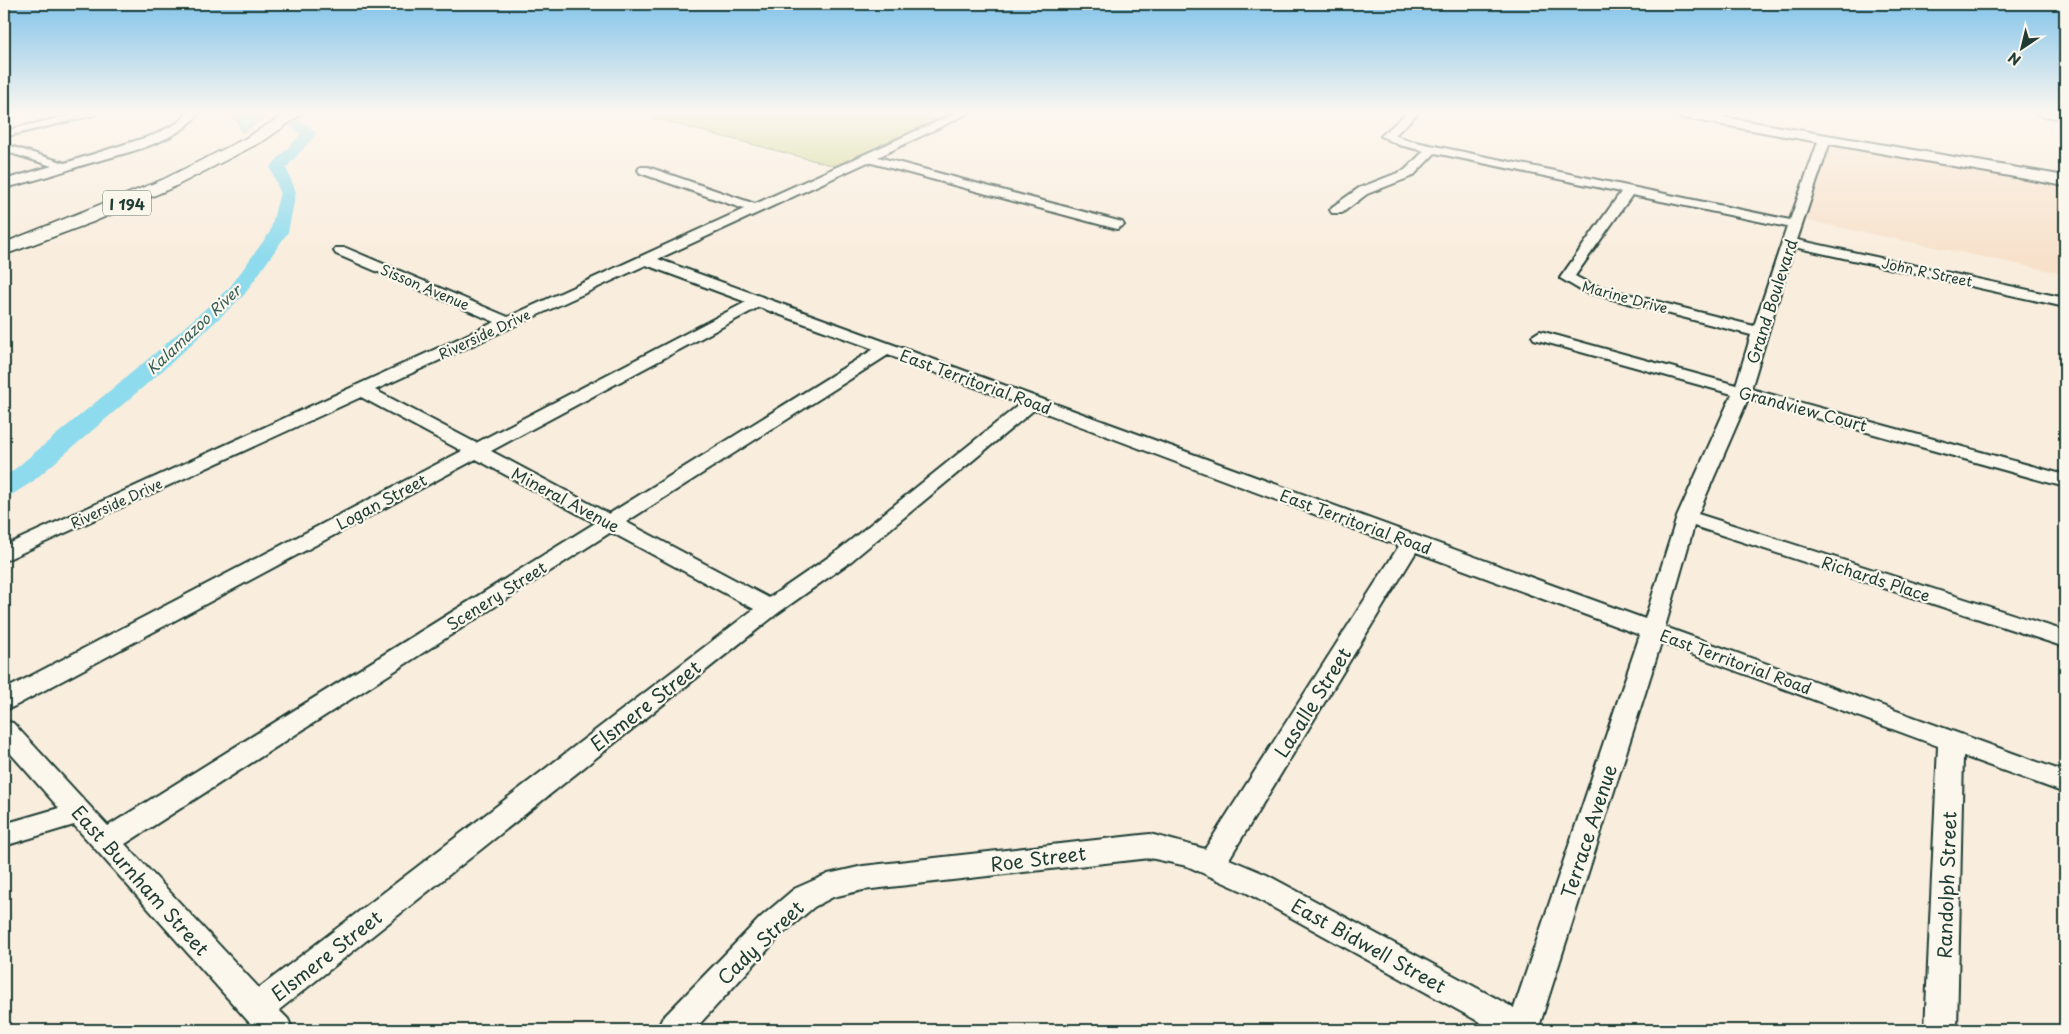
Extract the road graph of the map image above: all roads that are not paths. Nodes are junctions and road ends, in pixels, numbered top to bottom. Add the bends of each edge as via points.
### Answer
1 (48, 161) edge
2 (84, 161) edge
3 (197, 161) edge
4 (205, 161) edge
5 (861, 161) edge
6 (880, 161) edge
7 (1420, 161) edge
8 (1491, 161) edge
9 (1817, 161) edge
10 (1949, 161) edge
11 (66, 167) junction
12 (644, 170) dead end
13 (2065, 182) edge
14 (4, 184) edge
15 (1629, 190) junction
16 (756, 209) junction
17 (1338, 210) dead end
18 (1795, 225) junction
19 (1117, 226) dead end
20 (4, 239) edge
21 (1789, 242) junction
22 (4, 249) edge
23 (341, 251) dead end
24 (647, 260) junction
25 (759, 301) junction
26 (2065, 302) edge
27 (510, 323) junction
28 (1760, 332) junction
29 (1540, 336) dead end
30 (886, 348) junction
31 (362, 390) junction
32 (1742, 392) junction
33 (1034, 402) junction
34 (476, 451) junction
35 (2065, 481) edge
36 (1687, 517) junction
37 (610, 523) junction
38 (1412, 542) junction
39 (4, 554) edge
40 (770, 608) junction
41 (1653, 631) junction
42 (2065, 639) edge
43 (4, 701) edge
44 (4, 730) edge
45 (1950, 740) junction
46 (2065, 782) edge
47 (79, 813) junction
48 (4, 835) edge
49 (105, 842) junction
50 (1211, 863) junction
51 (863, 878) joint
52 (257, 1008) junction
53 (277, 1030) edge
54 (673, 1030) edge
55 (1523, 1030) edge
56 (1941, 1030) edge

1 - 11 street
2 - 11 street
3 - 20 highway, I 194 via 104,202
4 - 22 highway, I 194 via 127,203
5 - 16 street, Riverside Drive
6 - 19 street
7 - 17 street via 1408,173 1363,190
8 - 15 street
9 - 18 street, Grand Boulevard
10 - 13 main road
11 - 14 street
12 - 16 street
15 - 18 street
15 - 28 street, Marine Drive via 1567,278 1587,288
16 - 24 street, Riverside Drive
18 - 21 street, Grand Boulevard
21 - 26 street, John R Street
21 - 28 street, Grand Boulevard
23 - 27 street, Sisson Avenue
24 - 25 street, East Territorial Road
24 - 27 street, Riverside Drive
25 - 30 street, East Territorial Road
25 - 34 street, Logan Street
27 - 31 street, Riverside Drive
28 - 32 street, Grand Boulevard
29 - 32 street, Grandview Court
30 - 33 street, East Territorial Road
30 - 37 street, Scenery Street
31 - 34 street, Mineral Avenue
31 - 39 street, Riverside Drive
32 - 35 street, Grandview Court
32 - 36 street, Grand Boulevard
33 - 38 street, East Territorial Road
33 - 40 street, Elsmere Street via 843,557
34 - 37 street, Mineral Avenue
34 - 43 street, Logan Street
36 - 41 street, Grand Boulevard
36 - 42 street, Richards Place
37 - 40 street, Mineral Avenue
37 - 49 street, Scenery Street
38 - 41 street, East Territorial Road
38 - 50 street, Lasalle Street
40 - 52 street, Elsmere Street
41 - 45 street, East Territorial Road
41 - 55 street, Terrace Avenue
44 - 47 street, East Burnham Street
45 - 46 street, East Territorial Road
45 - 56 street, Randolph Street
47 - 48 street
47 - 49 street, East Burnham Street
49 - 52 street, East Burnham Street
50 - 51 street, Roe Street via 1164,847 1136,846
50 - 55 street, East Bidwell Street via 1279,895
51 - 54 street, Cady Street via 828,886 804,898 771,926
52 - 53 street, East Burnham Street

